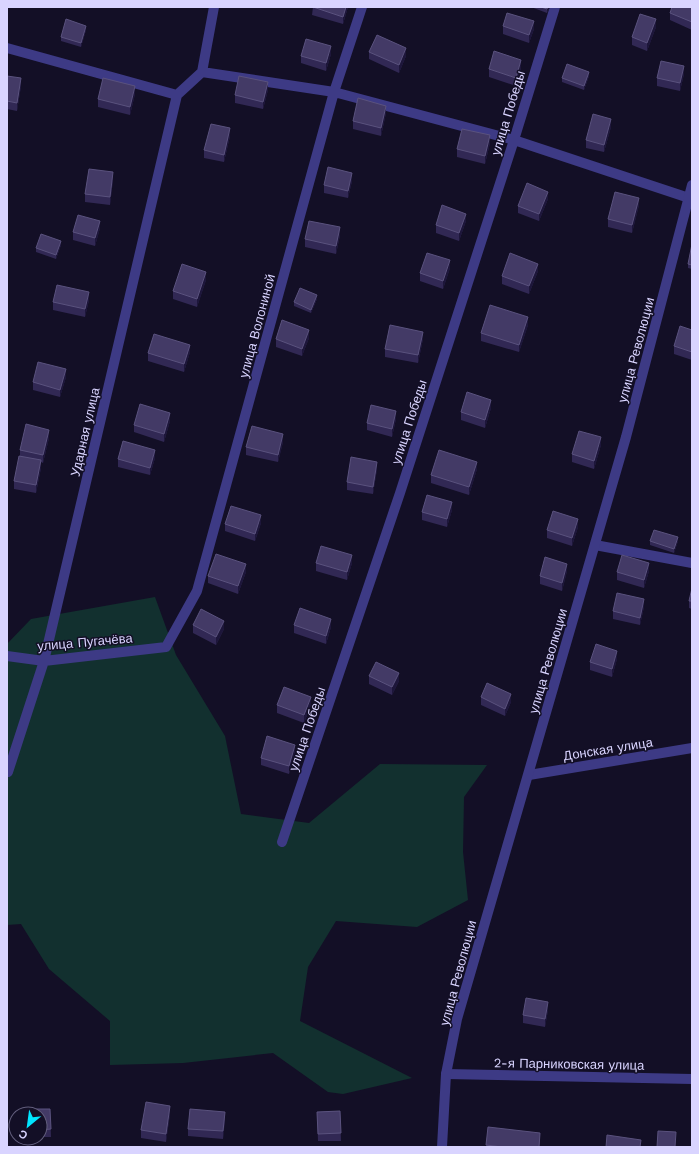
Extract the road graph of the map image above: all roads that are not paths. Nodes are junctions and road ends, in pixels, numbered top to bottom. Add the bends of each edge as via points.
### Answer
1 (214, 7) edge
2 (362, 7) edge
3 (555, 7) edge
4 (7, 48) edge
5 (202, 72) junction
6 (334, 92) junction
7 (177, 95) junction
8 (514, 140) junction
9 (692, 185) edge
10 (690, 199) edge
11 (595, 545) junction
12 (692, 563) edge
13 (166, 647) joint
14 (7, 656) edge
15 (44, 661) junction
16 (692, 748) edge
17 (8, 772) dead end
18 (529, 775) junction
19 (282, 842) dead end
20 (446, 1074) junction
21 (692, 1079) edge
22 (442, 1147) edge

1 - 5 street
2 - 6 street, улица Волониной
3 - 8 street, улица Победы
4 - 7 street
5 - 6 street
5 - 7 street
6 - 8 street
6 - 13 street, улица Волониной via 197,591
7 - 15 street, Ударная улица
8 - 10 street
8 - 19 street, улица Победы via 400,493
9 - 10 street, улица Революции
10 - 11 street, улица Революции
11 - 12 street
11 - 18 street, улица Революции
13 - 15 street, улица Пугачёва
14 - 15 street, улица Пугачёва
15 - 17 street, Ударная улица
16 - 18 street, Донская улица
18 - 20 street, улица Революции via 457,1019
20 - 21 street, 2-я Парниковская улица
20 - 22 street, улица Революции

